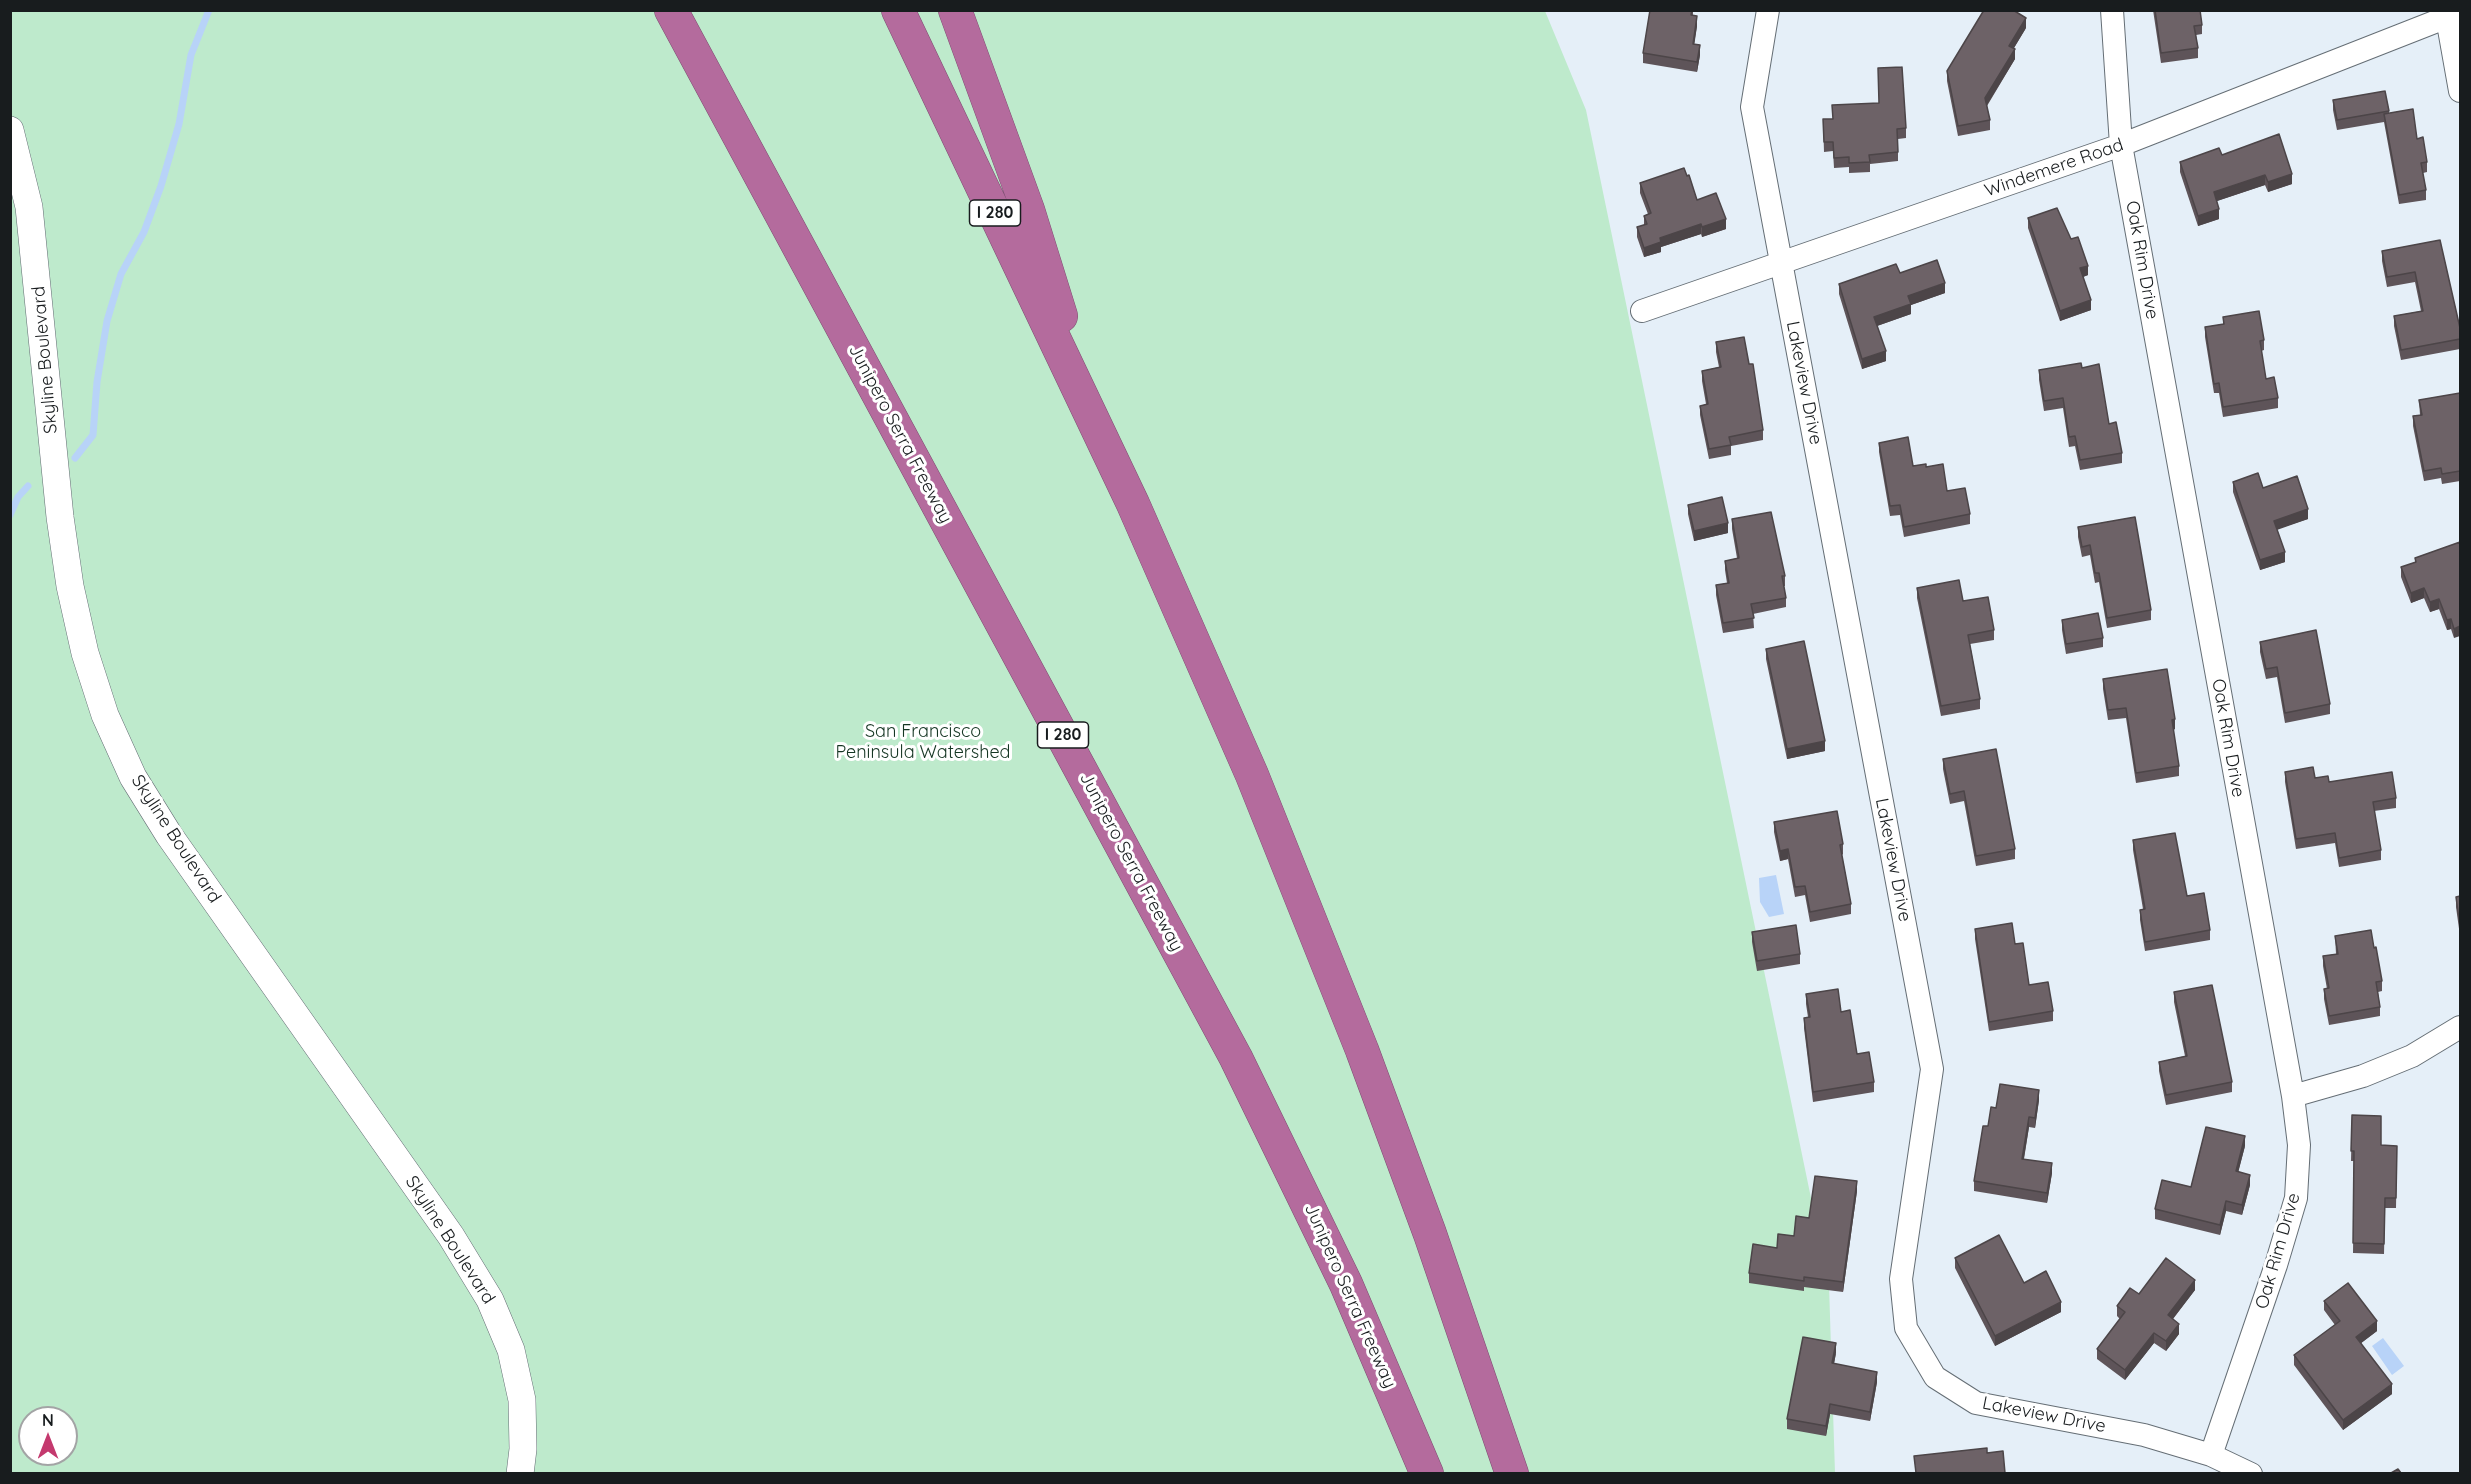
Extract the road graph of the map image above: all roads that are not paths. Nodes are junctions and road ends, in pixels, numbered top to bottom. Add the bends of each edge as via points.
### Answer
1 (671, 10) edge
2 (898, 10) edge
3 (955, 10) edge
4 (1768, 10) edge
5 (2112, 10) edge
6 (2454, 15) edge
7 (2460, 91) edge
8 (10, 130) edge
9 (2121, 145) junction
10 (1781, 261) junction
11 (1642, 311) dead end
12 (1091, 415) junction
13 (2460, 1027) edge
14 (2293, 1096) junction
15 (2211, 1455) junction
16 (520, 1473) edge
17 (1427, 1473) edge
18 (1512, 1473) edge
19 (2251, 1473) edge

1 - 17 highway, Junipero Serra Freeway / I 280 via 1236,1058 1341,1274
2 - 12 highway, I 280
3 - 12 highway via 1041,246
4 - 10 street, Lakeview Drive via 1752,106
5 - 9 street, Oak Rim Drive
6 - 7 street
6 - 9 street, Windemere Road
8 - 16 street, Skyline Boulevard via 29,207 70,586 85,653 105,715 133,777 169,835 451,1236 490,1300 512,1350 522,1400
9 - 10 street, Windemere Road
9 - 14 street, Oak Rim Drive
10 - 11 street, Windemere Road
10 - 15 street, Lakeview Drive via 1932,1069 1901,1280 1906,1328 1935,1377 1976,1403 2144,1435
12 - 18 highway, I 280 via 1214,685 1316,932 1416,1196
13 - 14 street via 2412,1056 2362,1076
14 - 15 street, Oak Rim Drive via 2299,1145 2296,1198
15 - 19 street, Lakeview Drive

